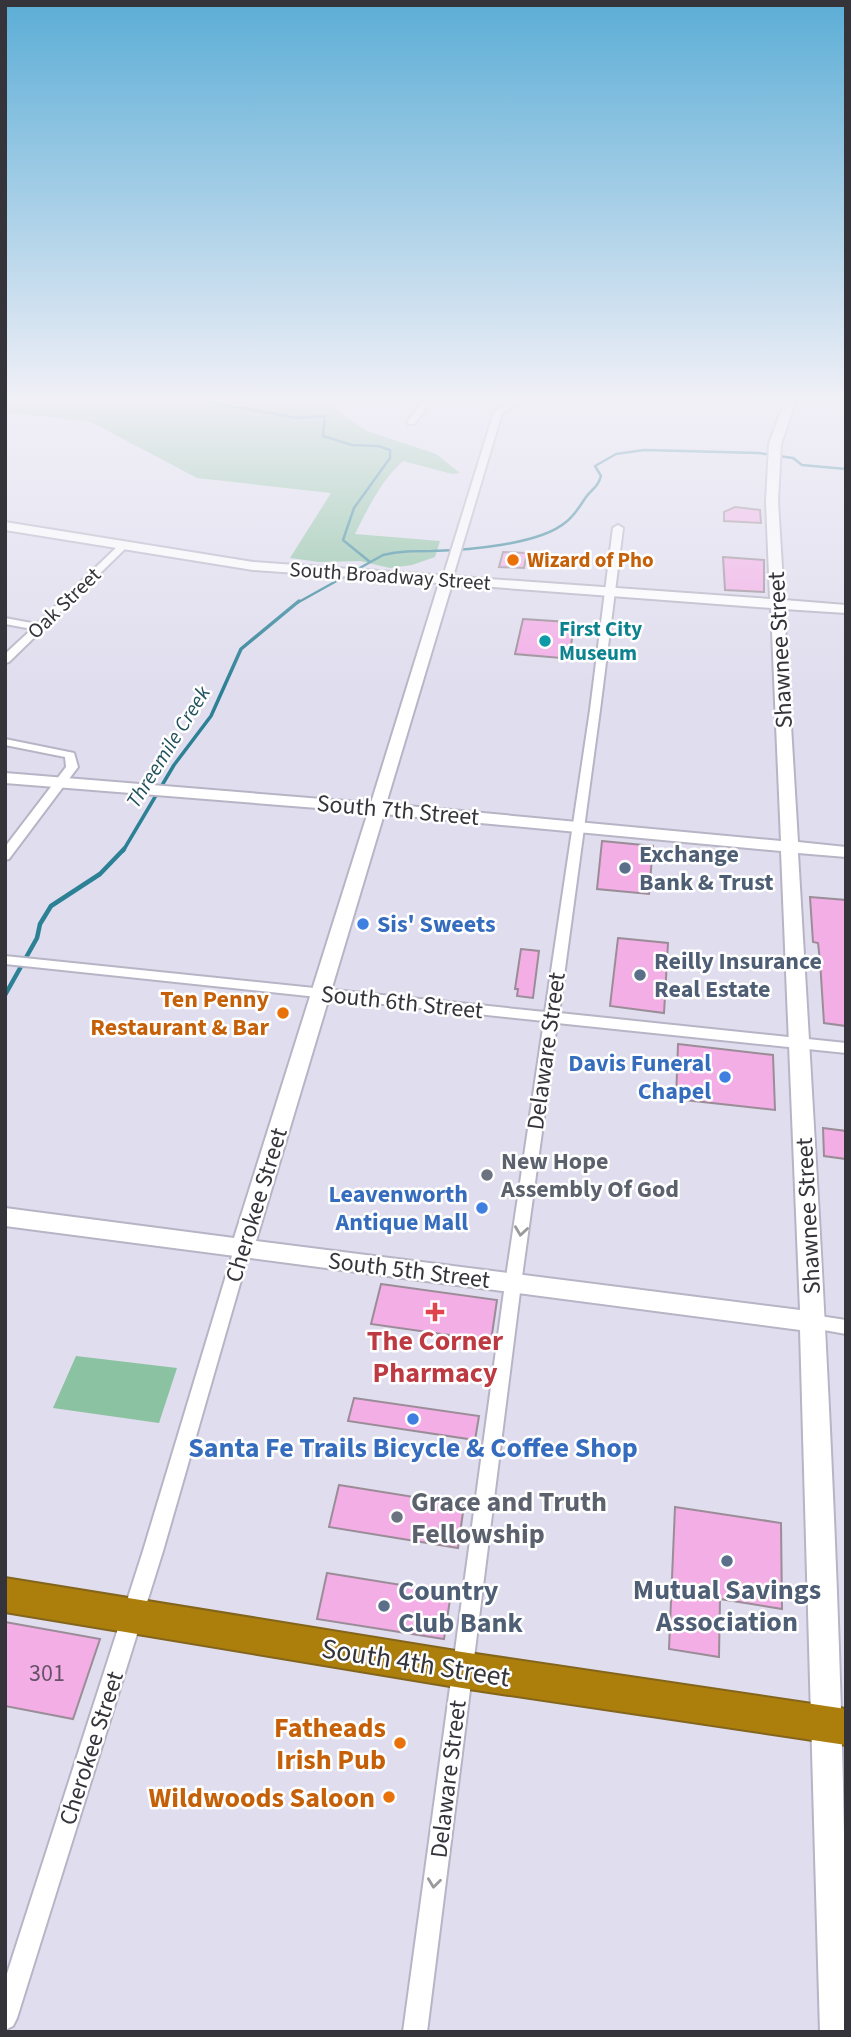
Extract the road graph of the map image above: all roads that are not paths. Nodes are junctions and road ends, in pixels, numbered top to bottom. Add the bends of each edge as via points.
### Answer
1 (472, 498) edge
2 (773, 498) edge
3 (5, 526) edge
4 (618, 528) dead end
5 (123, 546) junction
6 (447, 580) junction
7 (609, 591) junction
8 (778, 604) junction
9 (846, 609) edge
10 (5, 621) edge
11 (39, 627) junction
12 (5, 660) edge
13 (5, 742) edge
14 (5, 778) edge
15 (62, 782) junction
16 (217, 794) joint
17 (377, 808) junction
18 (578, 827) junction
19 (790, 847) junction
20 (846, 852) edge
21 (5, 856) edge
22 (5, 960) edge
23 (321, 993) junction
24 (551, 1018) junction
25 (799, 1043) junction
26 (846, 1048) edge
27 (5, 1217) edge
28 (242, 1249) junction
29 (513, 1284) junction
30 (813, 1322) junction
31 (846, 1327) edge
32 (5, 1595) edge
33 (133, 1615) junction
34 (462, 1670) junction
35 (836, 1725) edge
36 (5, 2018) edge
37 (415, 2032) edge
38 (837, 2032) edge

1 - 6 street, Cherokee Street
2 - 8 street, Shawnee Street
3 - 5 street, South Broadway Street
4 - 7 street, Delaware Street
5 - 6 street, South Broadway Street via 234,564
5 - 11 street, Oak Street
6 - 7 street, South Broadway Street
6 - 17 street, Cherokee Street
7 - 8 street, South Broadway Street
7 - 18 street, Delaware Street
8 - 9 street, South Broadway Street
8 - 19 street, Shawnee Street
10 - 11 street
11 - 12 street, Oak Street
13 - 15 street via 70,755 72,767
14 - 15 street, South 7th Street
15 - 16 street, South 7th Street
15 - 21 street
16 - 17 street, South 7th Street
17 - 18 street, South 7th Street
17 - 23 street, Cherokee Street
18 - 19 street, South 7th Street
18 - 24 street, Delaware Street
19 - 20 street
19 - 25 street, Shawnee Street
22 - 23 street, South 6th Street
23 - 24 street, South 6th Street
23 - 28 street, Cherokee Street
24 - 25 street, South 6th Street
24 -> 29 street, Delaware Street
25 - 26 street, South 6th Street
25 - 30 street, Shawnee Street
27 - 28 street, South 5th Street
28 - 29 street, South 5th Street
28 - 33 street, Cherokee Street
29 - 30 street, South 5th Street
29 - 34 street, Delaware Street
30 - 31 street
30 - 35 street, Shawnee Street
32 - 33 highway, South 4th Street
33 - 34 highway, South 4th Street
33 - 36 street, Cherokee Street
34 - 35 highway, South 4th Street
34 -> 37 street, Delaware Street
35 - 38 street, Shawnee Street

